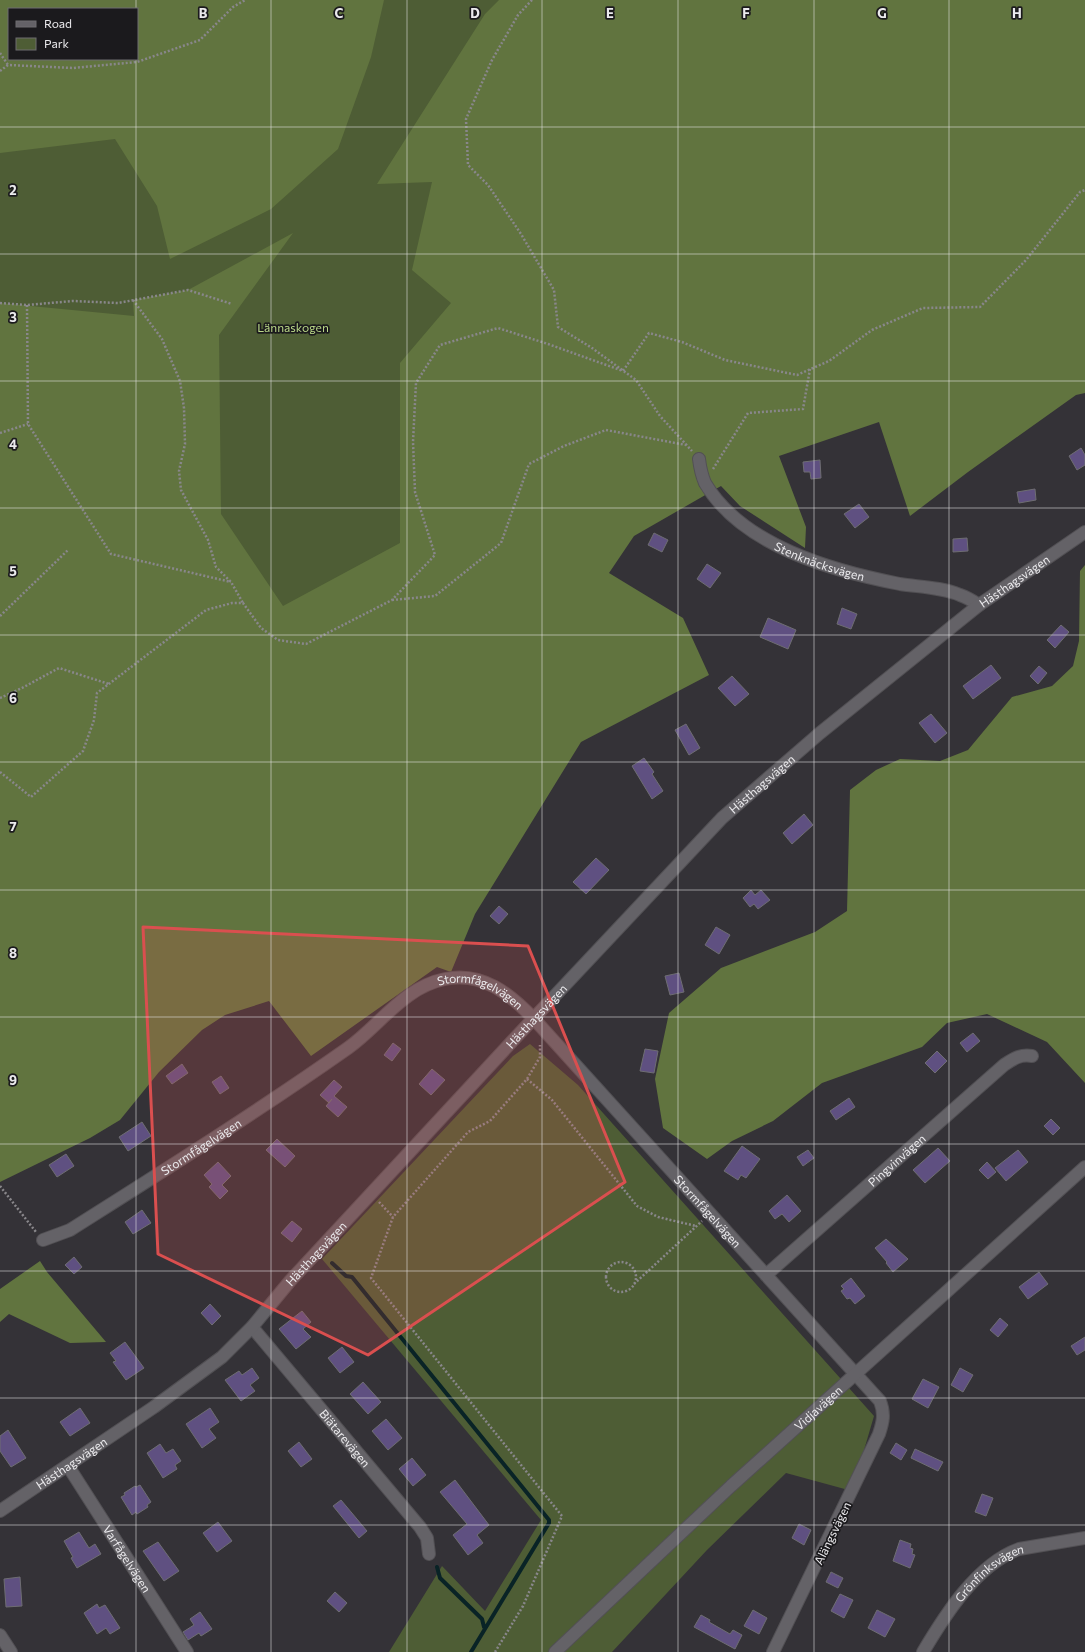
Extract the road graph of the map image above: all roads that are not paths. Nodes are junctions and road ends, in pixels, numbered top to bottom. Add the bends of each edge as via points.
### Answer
1 (698, 459) road end
2 (1085, 532) edge
3 (979, 605) junction
4 (534, 1019) junction
5 (1032, 1056) dead end
6 (1085, 1167) edge
7 (43, 1240) road end
8 (766, 1275) junction
9 (252, 1327) junction
10 (856, 1375) junction
11 (884, 1412) joint
12 (68, 1466) junction
13 (0, 1511) edge
14 (1085, 1538) edge
15 (430, 1554) dead end
16 (0, 1635) edge
17 (10, 1652) edge
18 (187, 1652) edge
19 (556, 1652) edge
20 (773, 1652) edge
21 (923, 1652) edge

1 - 3 street, Stenknäcksvägen via 705,482 726,509 765,540 846,571 900,584 960,594
2 - 3 street, Hästhagsvägen
3 - 4 street, Hästhagsvägen via 820,733 722,818
4 - 7 street, Stormfågelvägen via 506,993 494,985 479,980 446,978 428,984 414,991 350,1047 264,1105 70,1230
4 - 8 street, Stormfågelvägen
4 - 9 street, Hästhagsvägen via 290,1281
5 - 8 street, Pingvinvägen via 1024,1054 1004,1066
6 - 10 street, Vidjavägen
8 - 10 street, Stormfågelvägen
9 - 12 street, Hästhagsvägen via 222,1357 192,1380
9 - 15 street, Biätarevägen via 420,1527 427,1538
10 - 11 street, Stormfågelvägen via 880,1401
10 - 19 street, Vidjavägen via 726,1491
11 - 20 street, Alängsvägen via 879,1434
12 - 13 street, Hästhagsvägen
12 - 18 street, Varfågelvägen
14 - 21 street, Grönfinksvägen via 1010,1552 959,1598
16 - 17 street

